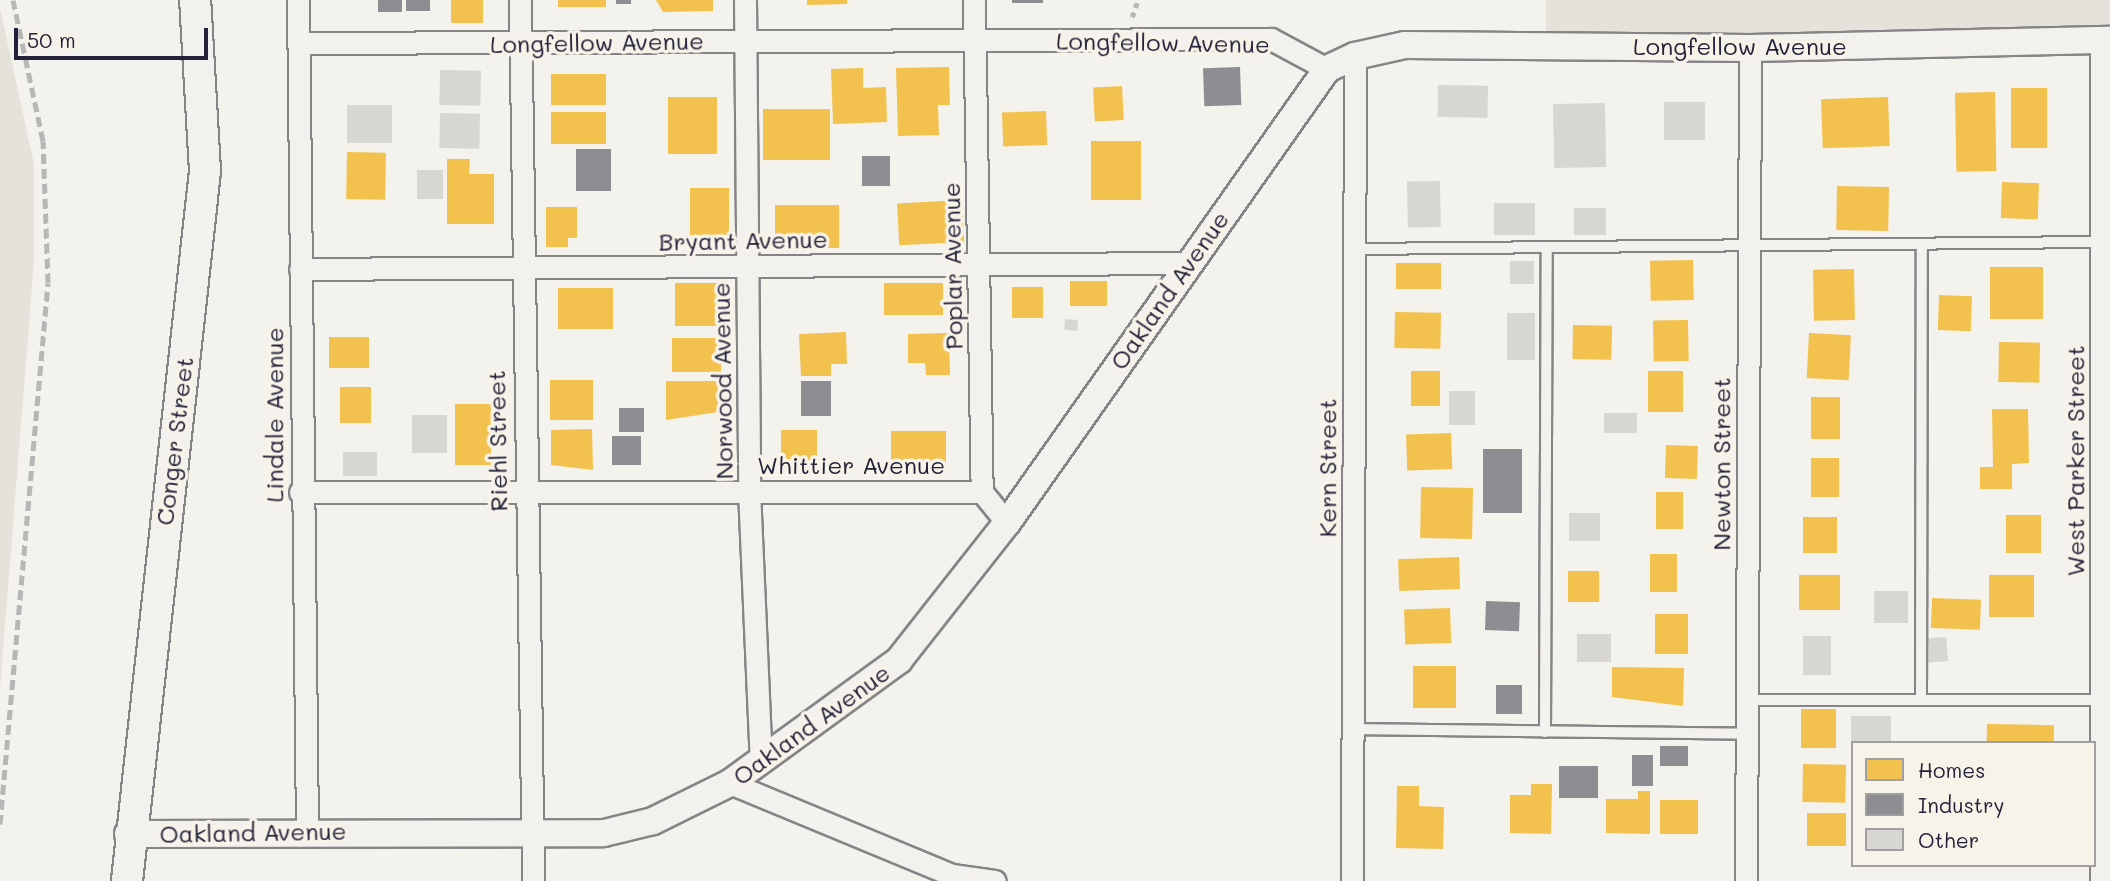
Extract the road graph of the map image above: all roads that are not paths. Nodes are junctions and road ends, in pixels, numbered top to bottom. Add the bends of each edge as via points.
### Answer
1 (195, 0) edge
2 (298, 0) edge
3 (520, 0) edge
4 (744, 0) edge
5 (974, 0) edge
6 (974, 38) junction
7 (2107, 38) edge
8 (746, 40) junction
9 (299, 43) junction
10 (520, 43) junction
11 (1750, 48) junction
12 (1355, 56) junction
13 (1327, 69) junction
14 (2106, 147) edge
15 (2101, 242) junction
16 (1922, 248) junction
17 (1354, 249) junction
18 (1547, 249) junction
19 (1748, 249) junction
20 (978, 263) junction
21 (1187, 263) junction
22 (747, 267) junction
23 (300, 269) junction
24 (521, 269) junction
25 (749, 490) junction
26 (524, 491) junction
27 (300, 492) junction
28 (982, 492) junction
29 (1007, 523) junction
30 (2106, 542) edge
31 (1746, 700) junction
32 (1921, 700) junction
33 (2101, 700) junction
34 (1353, 729) junction
35 (1545, 732) junction
36 (1746, 734) junction
37 (761, 760) junction
38 (730, 783) junction
39 (307, 829) junction
40 (531, 832) junction
41 (128, 834) junction
42 (952, 878) edge
43 (127, 881) edge
44 (533, 881) edge
45 (995, 881) edge
46 (1352, 881) edge
47 (1746, 881) edge
48 (2101, 881) edge

1 - 41 main road, Conger Street via 205,171
2 - 9 street, Lindale Avenue
3 - 10 street, Riehl Street
4 - 8 street, Norwood Avenue
5 - 6 street, Poplar Avenue
6 - 8 street, Longfellow Avenue
6 - 13 street, Longfellow Avenue via 1271,39
6 - 20 street, Poplar Avenue
7 - 11 street, Longfellow Avenue
7 - 14 street, West Parker Street
8 - 10 street, Longfellow Avenue
8 - 22 street, Norwood Avenue
9 - 10 street, Longfellow Avenue
9 - 23 street, Lindale Avenue
10 - 24 street, Riehl Street
11 - 12 street, Longfellow Avenue via 1405,45
11 - 19 street, Newton Street
12 - 13 street, Longfellow Avenue
12 - 17 street, Kern Street
13 - 21 street, Oakland Avenue
14 - 15 street, West Parker Street
15 - 16 lane
15 - 30 street, West Parker Street
16 - 19 lane
16 - 32 lane
17 - 18 lane
17 - 34 street, Kern Street
18 - 19 lane
18 - 35 lane
19 - 31 street, Newton Street
20 - 21 street, Bryant Avenue
20 - 22 street, Bryant Avenue
20 - 28 street, Poplar Avenue
21 - 29 street, Oakland Avenue
22 - 24 street, Bryant Avenue
22 - 25 street, Norwood Avenue
23 - 24 street, Bryant Avenue
23 - 27 street, Lindale Avenue
24 - 26 street, Riehl Street
25 - 26 street, Whittier Avenue
25 - 28 street, Whittier Avenue
25 - 37 street, Norwood Avenue
26 - 27 street, Whittier Avenue
26 - 40 street, Riehl Street
27 - 39 street, Lindale Avenue
28 - 29 street
29 - 37 street, Oakland Avenue via 899,660
30 - 33 street, West Parker Street
31 - 32 lane
31 - 36 street, Newton Street
32 - 33 lane
33 - 48 street, West Parker Street
34 - 35 lane
34 - 46 street, Kern Street
35 - 36 lane
36 - 47 street, Newton Street
37 - 38 street, Oakland Avenue
38 - 40 street, Oakland Avenue via 653,821 604,833
38 - 42 street
39 - 40 street, Oakland Avenue
39 - 41 street, Oakland Avenue
40 - 44 street, Riehl Street
41 - 43 main road, Conger Street
42 - 45 street

